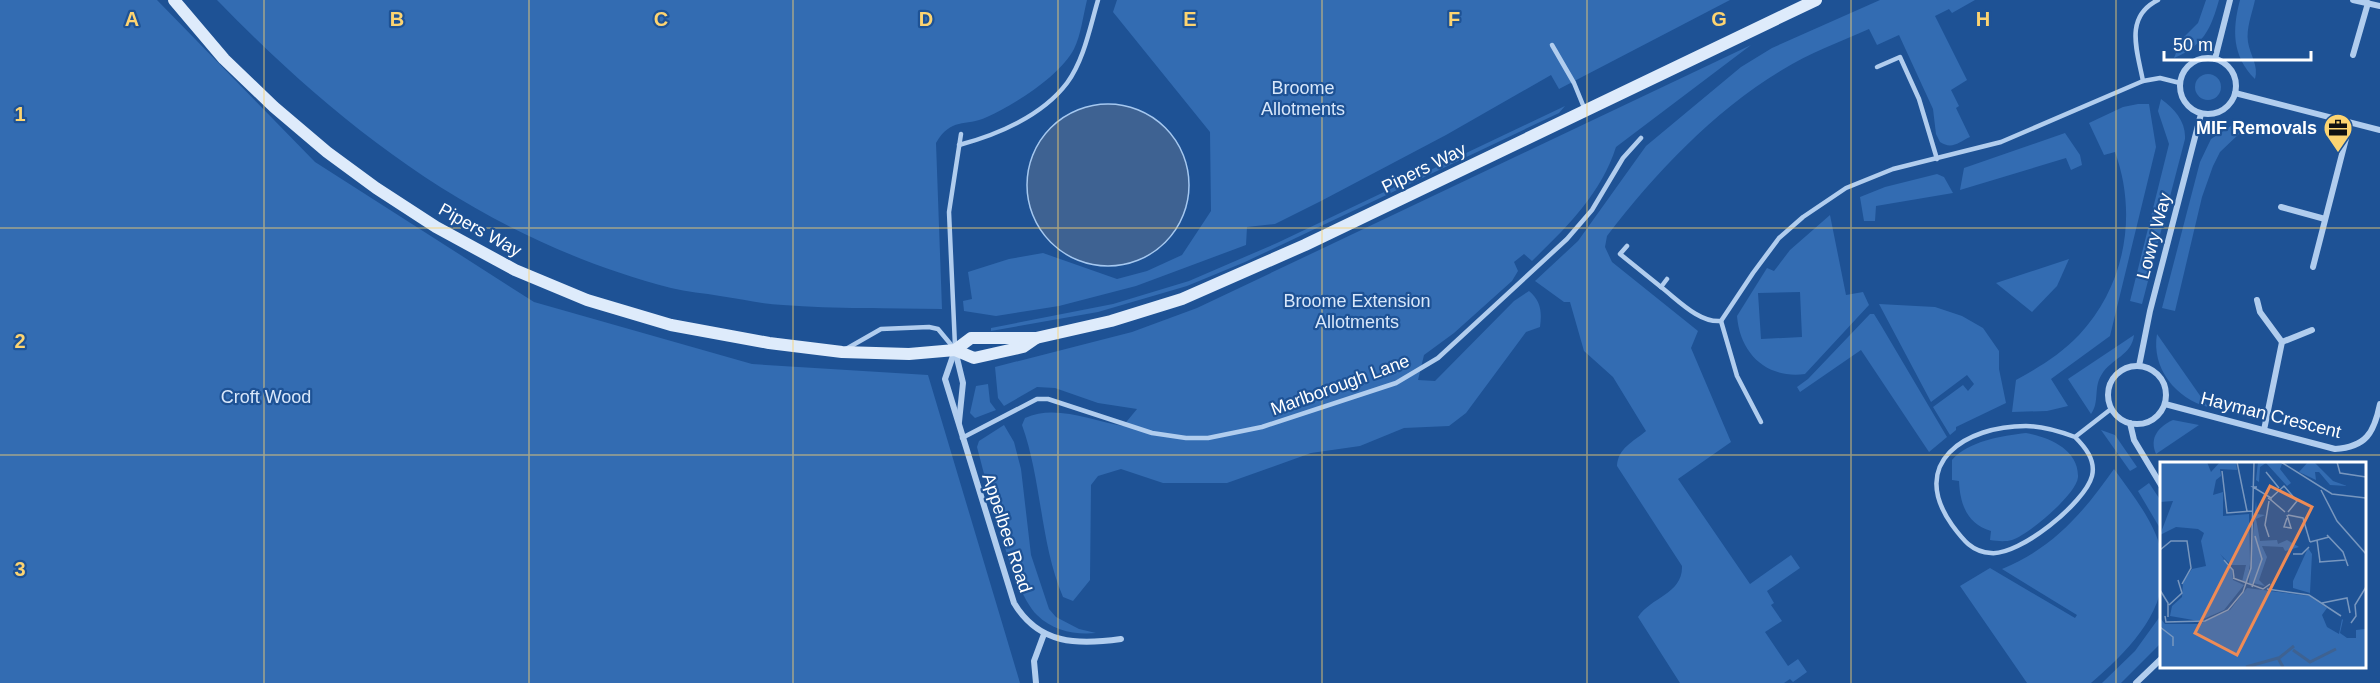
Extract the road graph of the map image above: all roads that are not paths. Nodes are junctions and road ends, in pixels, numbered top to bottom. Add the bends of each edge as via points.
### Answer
1 (174, 0) edge
2 (1098, 0) edge
3 (1816, 0) edge
4 (2158, 0) edge
5 (2230, 0) edge
6 (2353, 0) edge
7 (2367, 3) junction
8 (2380, 6) edge
9 (1552, 45) dead end
10 (2353, 56) dead end
11 (2215, 59) junction
12 (1877, 67) dead end
13 (2143, 81) junction
14 (2180, 82) junction
15 (2235, 93) junction
16 (1586, 110) junction
17 (2201, 114) junction
18 (2350, 123) junction
19 (2380, 130) edge
20 (961, 134) dead end
21 (1641, 138) dead end
22 (959, 146) junction
23 (1937, 159) junction
24 (2281, 207) dead end
25 (2325, 219) junction
26 (1627, 246) dead end
27 (2313, 267) dead end
28 (1667, 279) dead end
29 (1661, 287) junction
30 (2257, 300) dead end
31 (1721, 321) junction
32 (2312, 330) dead end
33 (1036, 338) junction
34 (2282, 342) junction
35 (956, 350) junction
36 (842, 352) junction
37 (2139, 366) junction
38 (2165, 404) junction
39 (2380, 404) edge
40 (2111, 409) junction
41 (1761, 422) dead end
42 (959, 423) junction
43 (2130, 423) junction
44 (2264, 430) junction
45 (2075, 436) junction
46 (963, 438) junction
47 (2160, 483) edge
48 (1044, 634) junction
49 (1121, 639) dead end
50 (2160, 660) edge
51 (1036, 683) edge
52 (2136, 683) edge

1 - 36 main road, Pipers Way via 224,59 318,144 376,188 477,250 558,288 641,317 726,336
2 - 22 lane via 1085,46 1067,83 1009,127
3 - 16 main road, Pipers Way
4 - 13 lane via 2143,9 2137,19 2135,38
5 - 11 street
6 - 7 street
7 - 8 street
7 - 10 street
9 - 16 lane
11 - 14 street via 2196,60
11 - 15 street via 2234,75
12 - 23 lane via 1900,57
13 - 14 lane via 2160,78
13 - 23 lane via 2018,135
14 - 17 street via 2182,99
15 - 17 street via 2226,108
15 - 18 street
16 - 33 main road, Pipers Way via 1223,282 1154,308
17 - 37 street, Lowry Way
18 - 19 street
18 - 25 street
20 - 22 lane
21 - 46 lane, Marlborough Lane via 1623,158 1592,210 1567,239 1438,358 1396,383 1262,428 1208,438 1152,433 1048,399 1037,399
22 - 35 lane via 949,212
23 - 31 lane via 1868,178 1825,201 1779,238
24 - 25 street
25 - 27 street
26 - 29 lane via 1620,254
28 - 29 lane
29 - 31 lane via 1697,314 1713,322
30 - 34 street via 2260,312
31 - 41 lane via 1737,376
32 - 34 street
33 - 35 main road, Pipers Way via 971,338
33 - 35 main road, Pipers Way via 1023,347 988,356 974,358
34 - 44 street
35 - 36 main road, Pipers Way via 909,354
35 - 36 lane via 938,329 929,327 881,329
35 - 42 street, Appelbee Road via 963,383
35 - 42 street, Appelbee Road via 945,379
37 - 38 street via 2161,379
37 - 40 street via 2122,370 2110,383
38 - 43 street via 2147,422
38 - 44 street, Hayman Crescent
39 - 44 street, Hayman Crescent via 2371,433 2348,448 2335,449
40 - 43 street
40 - 45 lane
42 - 46 street, Appelbee Road
43 - 47 street via 2134,440
45 - 45 lane via 2092,459 2093,474 2086,490 2068,509 2008,551 1993,554 1969,546 1943,511 1936,494 1936,473 1942,459 1964,441 2005,427 2027,425
46 - 48 street, Appelbee Road via 1014,603 1025,620
48 - 49 street, Appelbee Road via 1074,643
48 - 51 street via 1034,661
50 - 52 street

